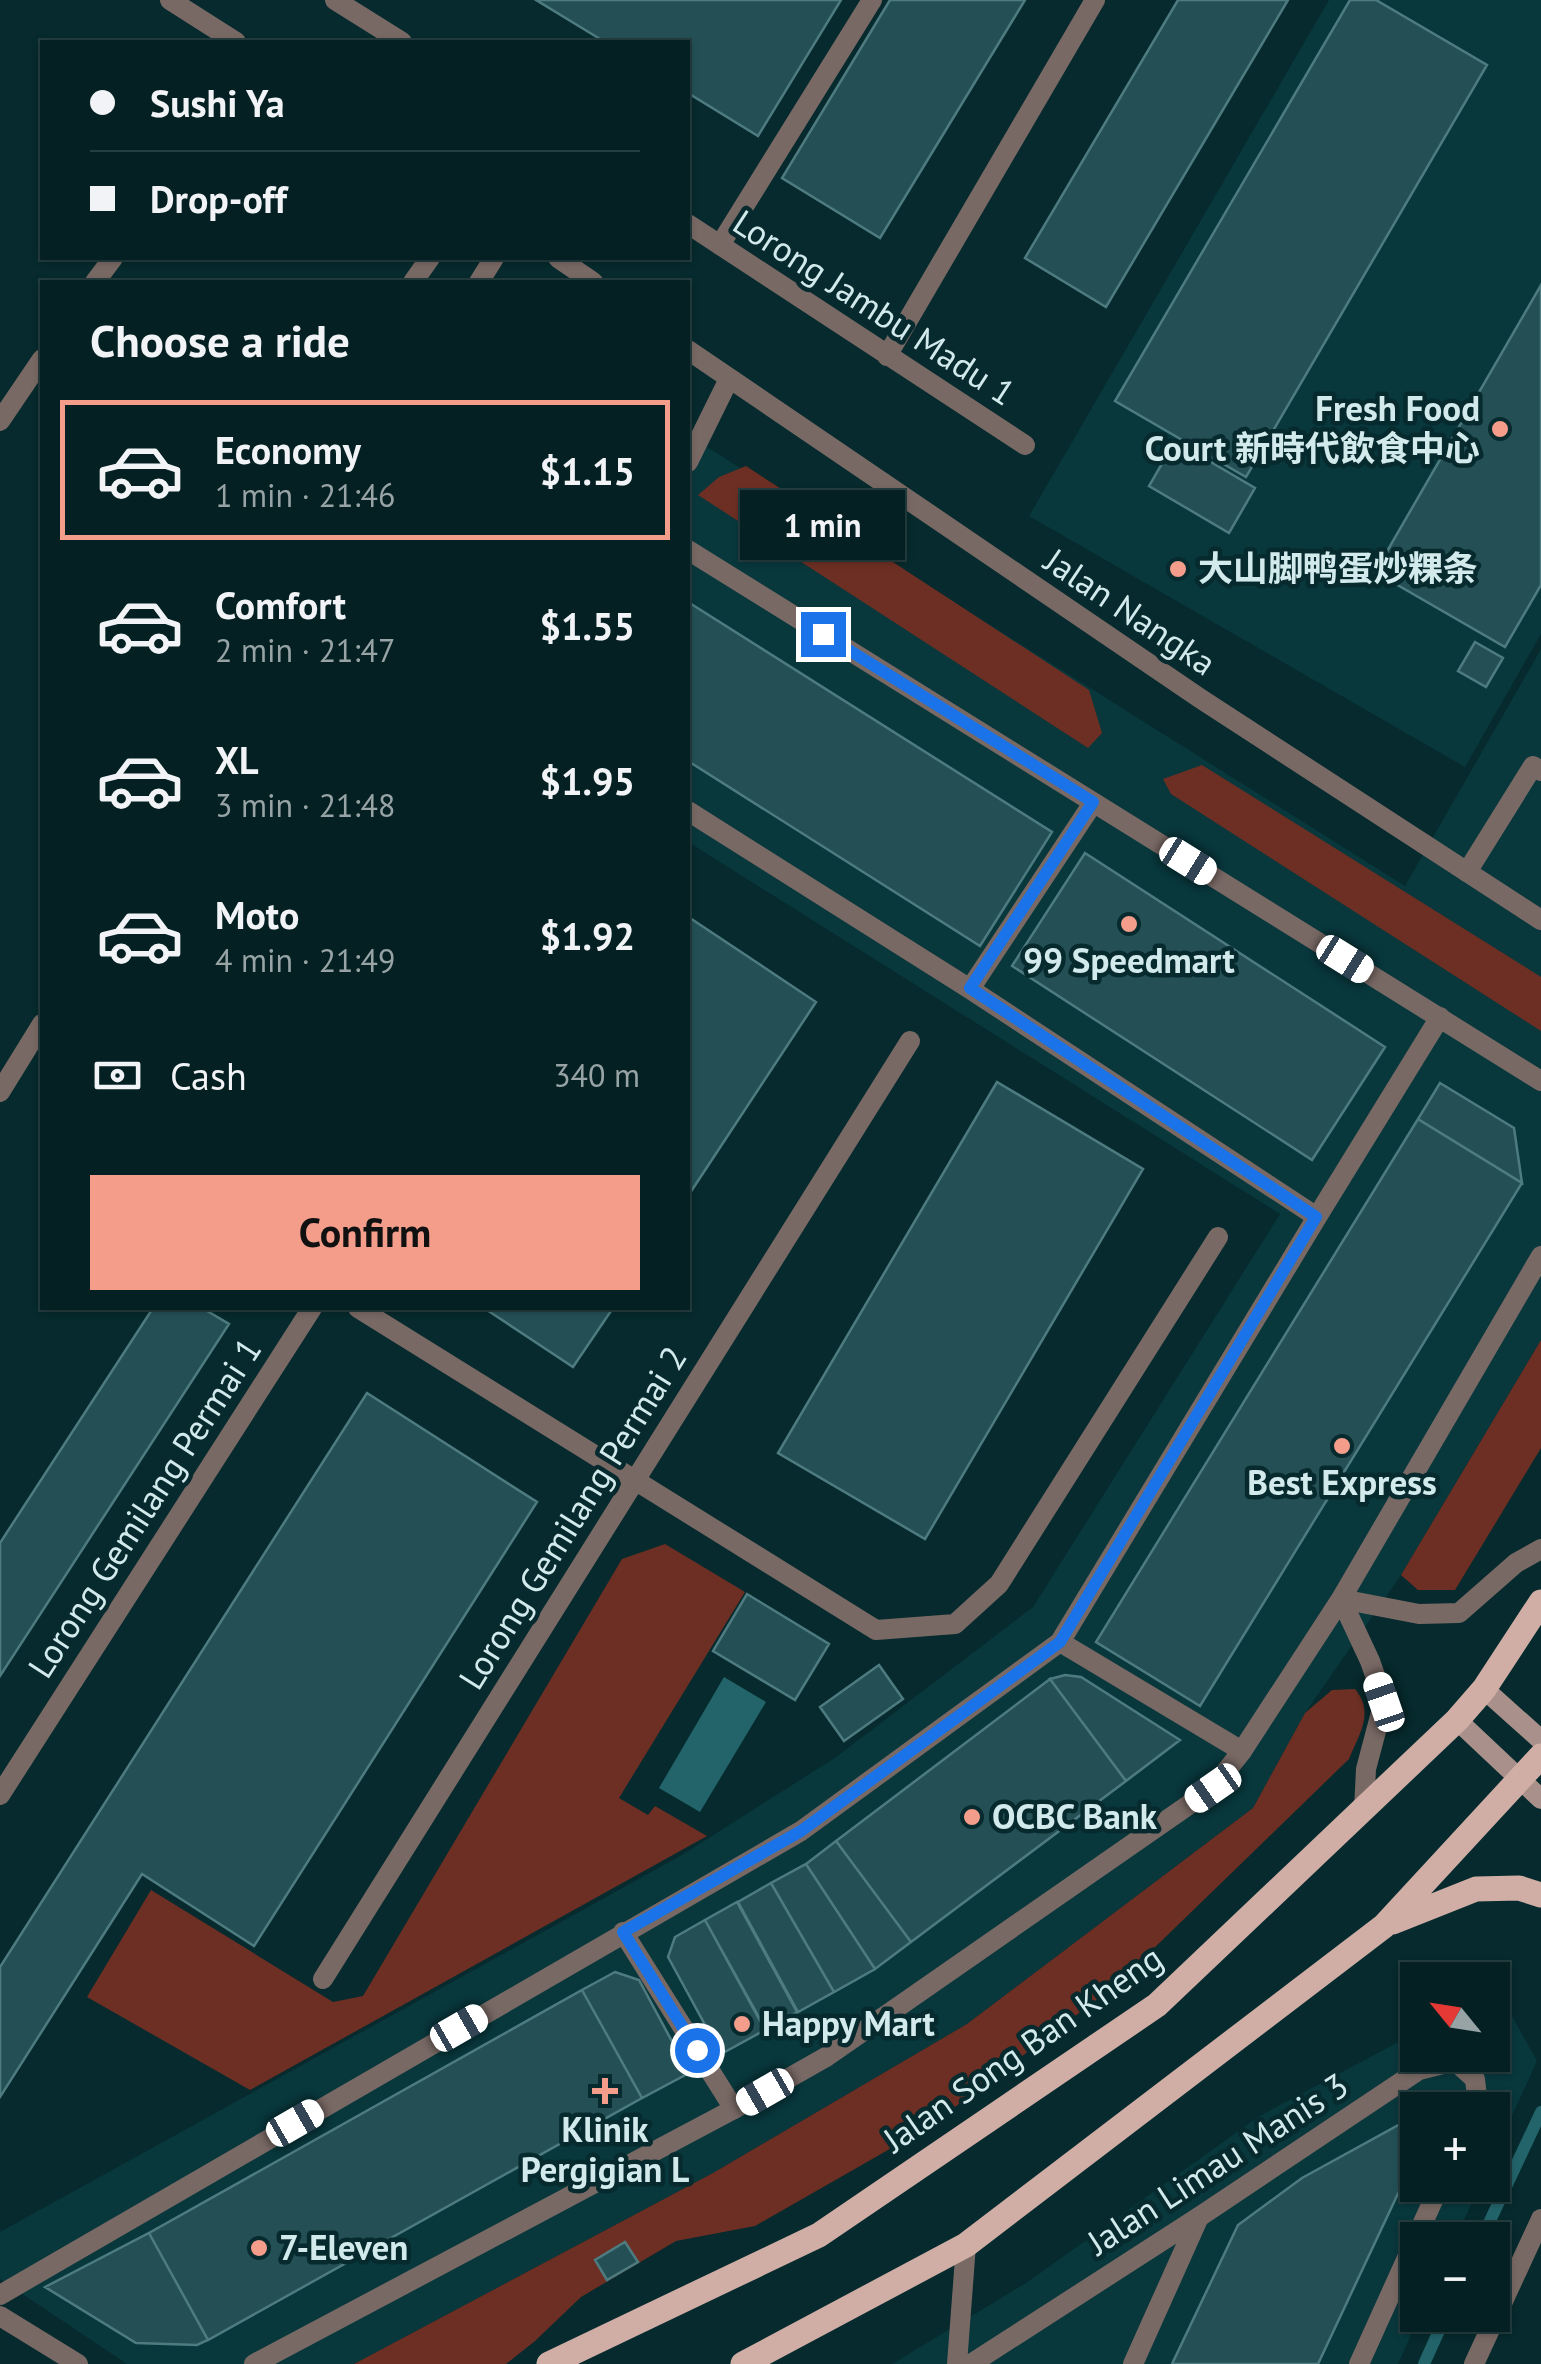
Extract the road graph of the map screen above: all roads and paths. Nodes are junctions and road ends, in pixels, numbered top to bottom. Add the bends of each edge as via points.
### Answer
1 (170, 0) edge
2 (335, 0) edge
3 (872, 0) edge
4 (1095, 0) edge
5 (233, 40) edge
6 (399, 40) edge
7 (690, 225) edge
8 (720, 245) junction
9 (561, 260) edge
10 (590, 280) edge
11 (690, 351) edge
12 (886, 356) junction
13 (40, 363) edge
14 (728, 379) junction
15 (0, 421) edge
16 (1025, 446) dead end
17 (690, 458) edge
18 (690, 551) edge
19 (1541, 771) edge
20 (1093, 802) junction
21 (690, 812) edge
22 (1467, 872) junction
23 (1541, 920) edge
24 (970, 988) junction
25 (1440, 1017) junction
26 (40, 1027) edge
27 (910, 1041) dead end
28 (1541, 1081) edge
29 (0, 1092) edge
30 (1316, 1217) junction
31 (1218, 1237) dead end
32 (1541, 1256) edge
33 (311, 1310) edge
34 (361, 1310) edge
35 (635, 1481) junction
36 (1541, 1549) edge
37 (1341, 1599) junction
38 (1541, 1602) edge
39 (1060, 1642) junction
40 (1484, 1689) junction
41 (1457, 1720) junction
42 (1541, 1740) edge
43 (1242, 1751) junction
44 (1541, 1756) edge
45 (1520, 1780) junction
46 (0, 1795) edge
47 (1541, 1799) edge
48 (1364, 1810) junction
49 (1541, 1895) edge
50 (1384, 1926) junction
51 (623, 1932) junction
52 (323, 1979) dead end
53 (1477, 2092) edge
54 (734, 2109) junction
55 (1432, 2202) edge
56 (1199, 2217) junction
57 (1541, 2218) edge
58 (966, 2245) junction
59 (0, 2295) edge
60 (0, 2316) edge
61 (77, 2364) edge
62 (254, 2364) edge
63 (549, 2364) edge
64 (743, 2364) edge
65 (956, 2364) edge
66 (972, 2364) edge
67 (1133, 2364) edge
68 (1359, 2364) edge
69 (1474, 2364) edge

1 - 5 street
2 - 6 street
3 - 8 street
4 - 12 street
7 - 8 street, Lorong Jambu Madu 1
8 - 12 street, Lorong Jambu Madu 1
9 - 10 street
11 - 14 street, Jalan Nangka
12 - 16 street, Lorong Jambu Madu 1
13 - 15 street
14 - 17 street
14 - 22 street, Jalan Nangka
18 - 20 street
19 - 22 street via 1533,766
20 - 24 street
20 - 25 street
21 - 24 street
22 - 23 street, Jalan Nangka
24 - 30 street
25 - 28 street
25 - 30 street
26 - 29 street
27 - 35 street, Lorong Gemilang Permai 2
30 - 39 street
31 - 35 street via 998,1584 954,1624 876,1630
32 - 37 street
33 - 46 street, Lorong Gemilang Permai 1
34 - 35 street
35 - 52 street, Lorong Gemilang Permai 2
36 - 37 street via 1460,1613 1420,1614
37 - 43 street
37 - 48 street via 1384,1702 1366,1770
38 - 40 main road, Jalan Song Ban Kheng
39 - 43 street
39 - 51 street via 801,1831
40 - 41 main road, Jalan Song Ban Kheng
40 - 42 main road
41 - 45 main road
41 - 48 main road, Jalan Song Ban Kheng
43 - 54 street via 1213,1788 826,2057
44 - 45 main road
45 - 47 main road
45 - 50 main road
48 - 63 main road, Jalan Song Ban Kheng via 1157,2005 818,2235
49 - 50 main road via 1476,1889
50 - 58 main road
51 - 54 street
51 - 59 street
53 - 56 street, Jalan Limau Manis 3 via 1475,2079 1454,2061 1419,2070
54 - 62 street
55 - 68 street
56 - 66 street, Jalan Limau Manis 3
56 - 67 street
57 - 69 street
58 - 64 main road
58 - 65 street
60 - 61 street

